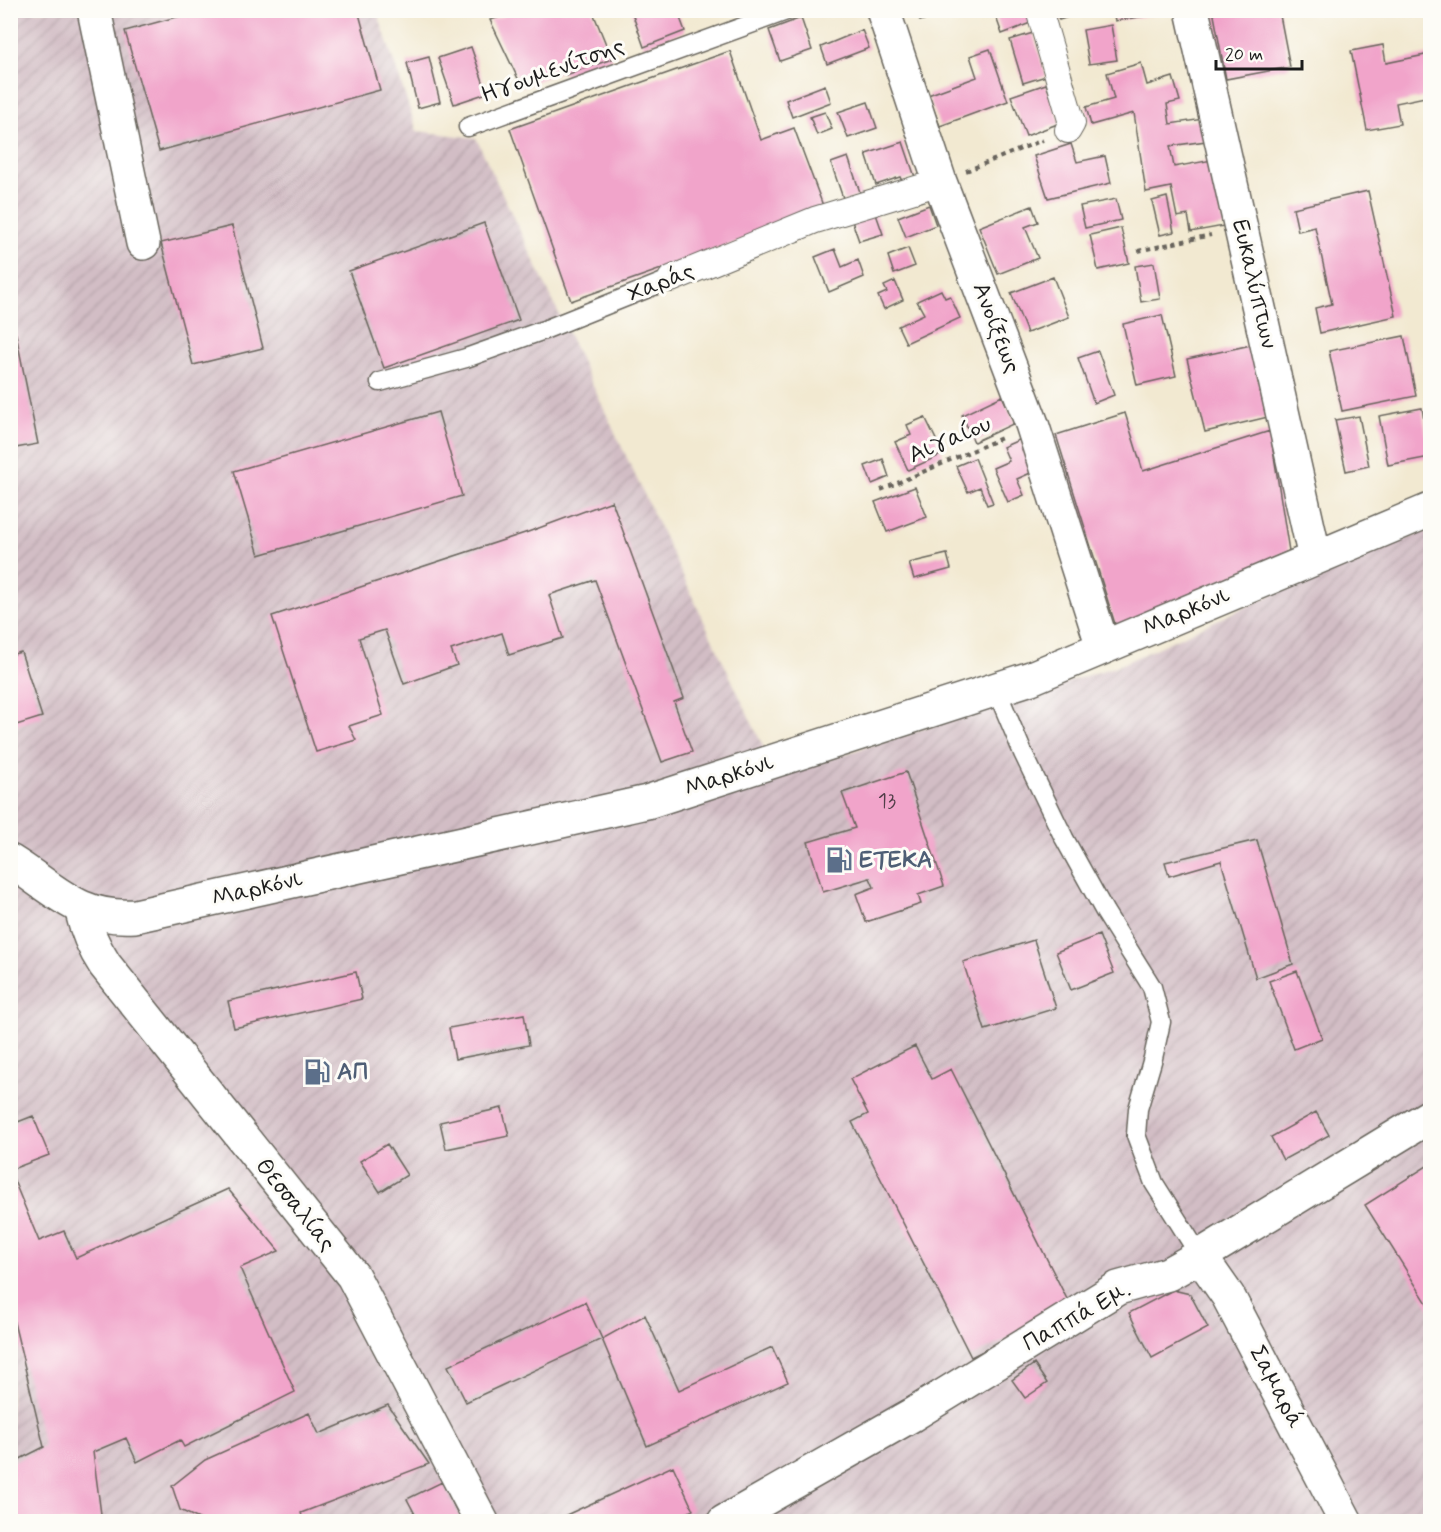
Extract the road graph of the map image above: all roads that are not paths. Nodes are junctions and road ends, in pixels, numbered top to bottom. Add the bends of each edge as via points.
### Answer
1 (94, 10) edge
2 (789, 10) edge
3 (883, 10) edge
4 (1039, 10) edge
5 (1192, 10) edge
6 (468, 127) dead end
7 (1068, 129) road end
8 (940, 182) junction
9 (143, 243) dead end
10 (671, 279) joint
11 (380, 382) dead end
12 (1431, 510) edge
13 (1315, 558) junction
14 (1103, 647) junction
15 (996, 689) junction
16 (10, 861) edge
17 (81, 908) junction
18 (1431, 1116) edge
19 (1200, 1256) junction
20 (482, 1521) edge
21 (724, 1521) edge
22 (1346, 1521) edge

1 - 9 street
2 - 6 lane, Ηγουμενίτσης
3 - 8 street, Ανοίξεως
4 - 7 street via 1072,123
5 - 13 street, Ευκαλύπτων
8 - 10 street, Χαράς via 815,220
8 - 14 street, Ανοίξεως via 1032,424
10 - 11 lane, Χαράς via 466,358
12 - 13 street, Μαρκόνι
13 - 14 street, Μαρκόνι
14 - 15 street, Μαρκόνι
15 - 17 street, Μαρκόνι via 647,802 135,916 105,915
15 - 19 lane via 1064,838 1152,987 1161,1022 1138,1109 1136,1135 1154,1183
16 - 17 street, Μαρκόνι
17 - 20 street, Θεσσαλίας via 93,947 105,966 353,1276
18 - 19 street, Παππά Εμ.
19 - 21 street, Παππά Εμ. via 1168,1274 1118,1288 912,1414
19 - 22 street, Σαμαρά via 1228,1296

